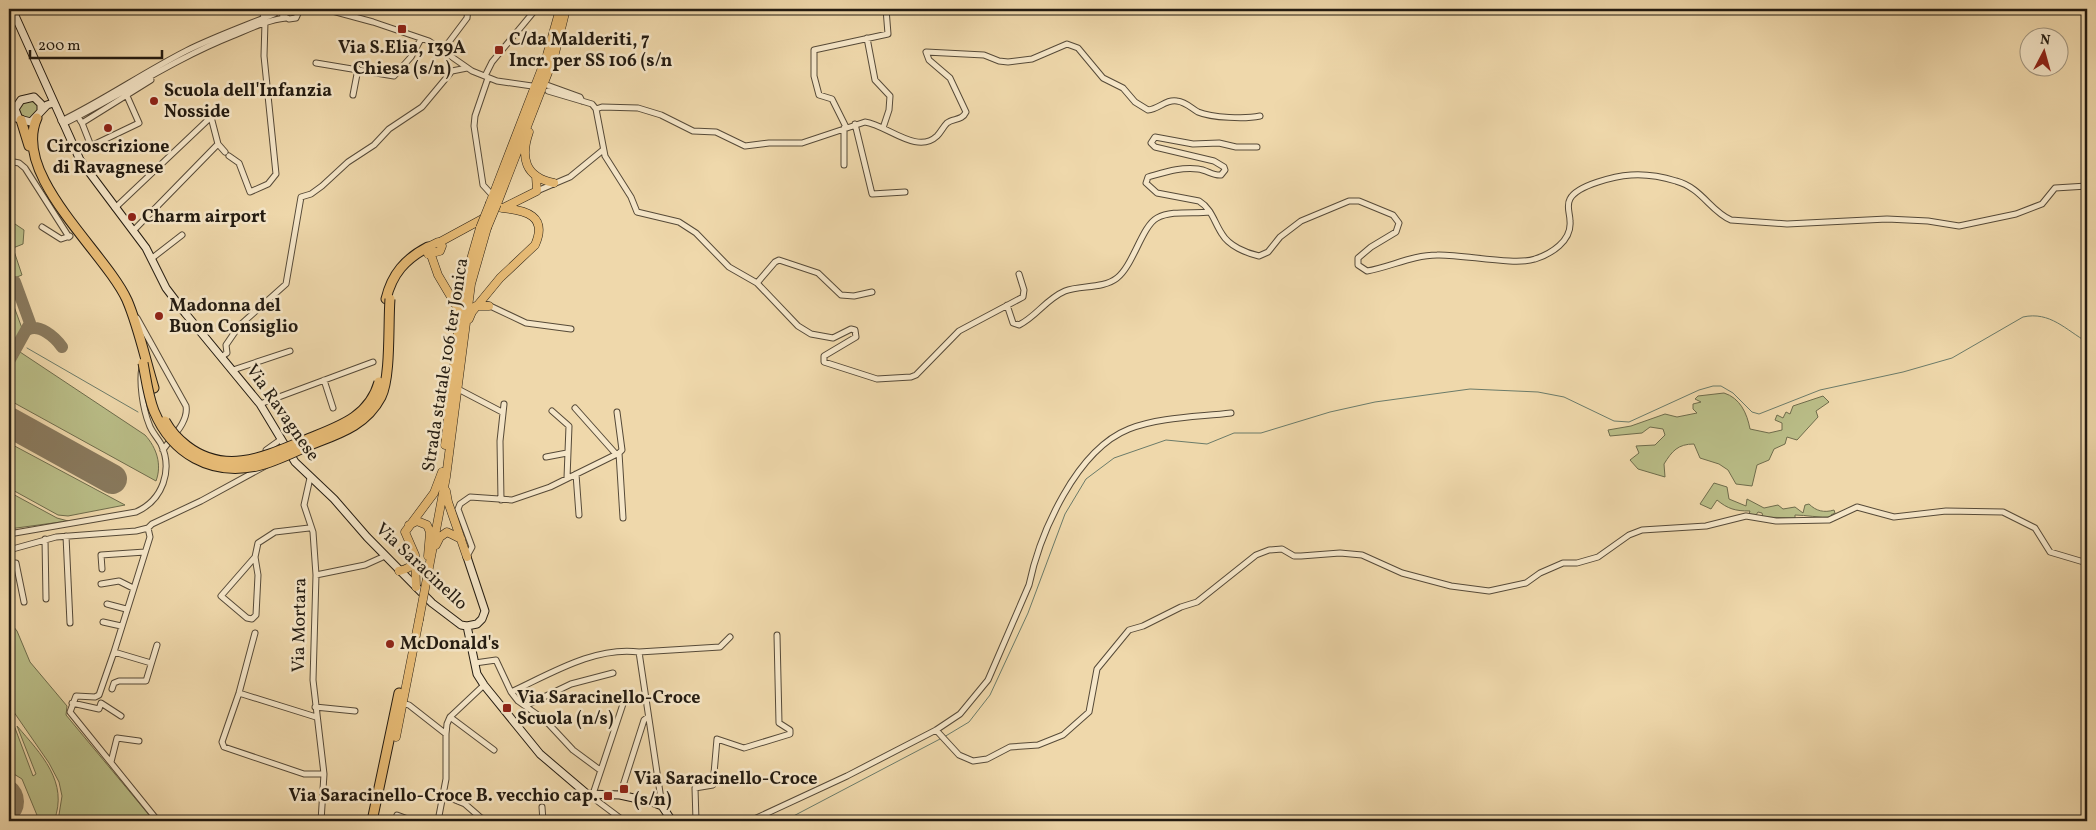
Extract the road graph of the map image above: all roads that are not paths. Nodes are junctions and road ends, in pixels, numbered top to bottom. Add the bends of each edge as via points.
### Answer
1 (12, 9) edge
2 (262, 9) edge
3 (281, 9) edge
4 (306, 9) edge
5 (325, 9) edge
6 (468, 9) edge
7 (536, 9) edge
8 (560, 9) edge
9 (566, 9) edge
10 (886, 9) edge
11 (300, 10) edge
12 (286, 18) junction
13 (264, 20) junction
14 (867, 38) junction
15 (421, 39) junction
16 (193, 50) junction
17 (443, 50) junction
18 (316, 63) dead end
19 (467, 68) junction
20 (358, 69) junction
21 (486, 77) junction
22 (150, 78) junction
23 (532, 86) dead end
24 (546, 87) junction
25 (47, 90) junction
26 (352, 95) dead end
27 (127, 96) junction
28 (30, 97) junction
29 (53, 103) junction
30 (535, 103) junction
31 (15, 109) junction
32 (596, 109) junction
33 (39, 115) junction
34 (78, 115) junction
35 (1260, 116) dead end
36 (9, 118) edge
37 (20, 120) junction
38 (62, 122) junction
39 (82, 123) junction
40 (855, 124) junction
41 (845, 128) junction
42 (883, 128) junction
43 (218, 144) junction
44 (1257, 147) dead end
45 (604, 150) junction
46 (9, 160) edge
47 (844, 165) dead end
48 (536, 176) junction
49 (554, 183) junction
50 (2087, 186) edge
51 (537, 190) junction
52 (905, 192) dead end
53 (495, 203) junction
54 (115, 208) junction
55 (1210, 212) junction
56 (42, 227) dead end
57 (484, 228) junction
58 (134, 231) junction
59 (182, 235) dead end
60 (429, 252) junction
61 (151, 259) junction
62 (1019, 274) dead end
63 (756, 283) junction
64 (872, 292) dead end
65 (485, 296) junction
66 (388, 299) junction
67 (126, 300) junction
68 (1007, 304) junction
69 (476, 306) junction
70 (489, 306) junction
71 (460, 312) junction
72 (571, 329) dead end
73 (465, 330) junction
74 (290, 351) dead end
75 (221, 358) junction
76 (373, 362) dead end
77 (142, 363) junction
78 (233, 370) junction
79 (324, 380) junction
80 (458, 389) junction
81 (260, 404) junction
82 (504, 404) dead end
83 (333, 408) dead end
84 (575, 408) dead end
85 (552, 411) dead end
86 (502, 412) junction
87 (618, 412) dead end
88 (1231, 413) dead end
89 (280, 440) junction
90 (163, 450) junction
91 (567, 453) junction
92 (617, 453) junction
93 (546, 457) dead end
94 (444, 474) junction
95 (576, 474) junction
96 (310, 478) junction
97 (567, 478) junction
98 (501, 500) junction
99 (579, 515) dead end
100 (624, 518) dead end
101 (148, 528) junction
102 (310, 528) junction
103 (406, 529) junction
104 (9, 534) edge
105 (66, 536) junction
106 (45, 539) junction
107 (461, 539) junction
108 (9, 550) edge
109 (145, 552) junction
110 (430, 553) junction
111 (385, 556) junction
112 (255, 557) junction
113 (467, 557) junction
114 (9, 563) edge
115 (2087, 563) edge
116 (414, 564) junction
117 (102, 569) dead end
118 (399, 571) junction
119 (316, 575) junction
120 (406, 577) junction
121 (100, 584) dead end
122 (416, 587) junction
123 (133, 588) junction
124 (46, 599) dead end
125 (24, 602) dead end
126 (108, 604) dead end
127 (126, 609) junction
128 (417, 619) junction
129 (103, 622) dead end
130 (70, 623) dead end
131 (121, 626) junction
132 (467, 626) junction
133 (255, 633) dead end
134 (777, 635) dead end
135 (730, 636) dead end
136 (157, 645) dead end
137 (114, 652) junction
138 (639, 652) junction
139 (151, 663) junction
140 (475, 664) junction
141 (613, 673) dead end
142 (484, 685) junction
143 (112, 689) dead end
144 (511, 692) junction
145 (239, 693) junction
146 (399, 693) joint
147 (72, 703) junction
148 (402, 703) junction
149 (623, 704) dead end
150 (525, 706) junction
151 (315, 707) junction
152 (355, 711) dead end
153 (121, 716) dead end
154 (316, 717) junction
155 (450, 717) junction
156 (648, 717) junction
157 (936, 730) junction
158 (446, 734) junction
159 (393, 736) junction
160 (139, 741) dead end
161 (494, 750) dead end
162 (111, 762) junction
163 (600, 770) junction
164 (324, 774) junction
165 (590, 794) junction
166 (443, 795) junction
167 (620, 796) junction
168 (662, 806) junction
169 (542, 807) dead end
170 (397, 815) dead end
171 (158, 821) edge
172 (321, 821) edge
173 (372, 821) edge
174 (378, 821) edge
175 (413, 821) edge
176 (438, 821) edge
177 (492, 821) edge
178 (543, 821) edge
179 (624, 821) edge
180 (672, 821) edge
181 (696, 821) edge
182 (750, 821) edge

1 - 25 main road, Via Ravagnese
2 - 13 street
3 - 12 street
3 - 13 street
4 - 11 street
5 - 15 street
6 - 17 street via 467,18
7 - 21 street via 492,62
8 - 53 main road, Strada statale 106 ter Jonica
9 - 24 main road, Strada statale 106 ter Jonica
10 - 14 street via 888,34
11 - 12 street via 296,18
12 - 13 street
13 - 16 street
13 - 43 street via 264,56 276,174 268,184 250,192 239,163
14 - 41 street via 814,50 814,76 819,95 832,99
14 - 42 street via 875,80 890,96
15 - 17 street
15 - 20 street via 396,75
16 - 22 street
16 - 34 street
17 - 19 street
18 - 20 street
19 - 21 street
19 - 75 street via 452,71 422,107 389,129 322,186 301,197 286,284 239,326 226,346 227,353
20 - 26 street
21 - 23 street
21 - 53 street via 474,126 483,184
22 - 27 street
22 - 34 street
24 - 30 main road, Strada statale 106 ter Jonica
24 - 32 street via 580,97
25 - 28 main road
25 - 29 main road, Via Ravagnese
27 - 39 street
27 - 39 street via 138,123 91,146
28 - 31 main road via 21,100
28 - 33 main road via 40,101
29 - 33 main road
29 - 38 main road, Via Ravagnese
30 - 48 main road via 537,108 523,150 528,168
30 - 53 main road, Strada statale 106 ter Jonica
31 - 36 street
31 - 37 main road
32 - 41 street via 638,108 660,114 693,131 716,132 745,146 802,143
32 - 45 street
33 - 37 main road via 30,122
33 - 67 highway via 32,134 38,165 46,184
34 - 38 street
34 - 39 street
35 - 42 street via 1244,118 1198,112 1174,100 1148,110 1135,102 1123,88 1103,78 1078,48 1067,44 1032,59 1008,62 984,55 926,52 929,60 950,78 966,109 964,116 946,124 937,136 923,142
36 - 37 street
37 - 77 highway via 39,182 116,291
38 - 54 main road, Via Ravagnese via 80,160
40 - 41 street
40 - 42 street via 868,122
40 - 52 street via 872,194
41 - 47 street
43 - 54 street via 211,117
43 - 58 street
44 - 55 street via 1193,144 1160,137 1152,140 1155,147 1214,161 1224,167 1221,175 1181,168 1146,180 1157,192 1199,201
45 - 49 street via 570,178
45 - 63 street via 637,212 680,222 729,267
46 - 56 street via 25,168 70,237 61,239
48 - 49 main road
48 - 51 main road
49 - 51 street
50 - 55 street via 2055,188 2042,204 2016,214 1959,226 1887,219 1787,224 1731,220 1688,186 1676,181 1630,175 1588,185 1573,194 1568,201 1570,228 1565,240 1548,254 1532,260 1434,255 1367,271 1358,265 1358,258 1396,232 1399,223 1393,215 1359,201 1346,202 1301,221 1280,237 1268,252 1259,256 1226,240
51 - 53 main road
53 - 57 main road, Strada statale 106 ter Jonica, bridge
53 - 60 main road
53 - 65 main road via 534,216 539,232 535,245
54 - 58 main road, Via Ravagnese
55 - 68 street via 1158,217 1115,280 1062,292 1026,321 1013,323
57 - 71 main road, Strada statale 106 ter Jonica via 464,287
57 - 73 main road, Strada statale 106 ter Jonica via 471,284
58 - 61 main road, Via Ravagnese
59 - 61 street
60 - 66 highway via 407,265 394,282
60 - 71 main road via 438,276
61 - 75 main road, Via Ravagnese via 166,288
62 - 68 street via 1024,294
63 - 64 street via 779,260 818,273 841,295
63 - 68 street via 798,326 811,334 833,338 855,330 856,337 824,356 824,362 877,379 916,375 959,331
65 - 69 main road
65 - 70 street
66 - 67 highway, bridge via 380,381 364,411 354,420 259,459 236,463 222,462 196,452 167,425
66 - 77 highway, bridge via 385,384 375,407 355,426 259,466 235,469 212,466 193,459 176,446 162,429 153,409
67 - 90 street via 186,406 184,421
69 - 70 main road
69 - 73 main road
70 - 72 street via 526,323
71 - 94 main road, Strada statale 106 ter Jonica
73 - 80 main road, Strada statale 106 ter Jonica
74 - 78 street
75 - 78 main road, Via Ravagnese
76 - 79 street
77 - 90 street via 141,391 148,424
78 - 81 main road, Via Ravagnese
79 - 81 street
79 - 83 street
80 - 86 street
80 - 94 main road, Strada statale 106 ter Jonica
81 - 89 main road, Via Ravagnese
82 - 86 street
84 - 92 street
85 - 91 street via 569,426
86 - 98 street
87 - 92 street via 622,450
88 - 157 street via 1129,429 1110,439 1096,453 1069,486 1056,509 1029,584 988,680 960,714
89 - 96 main road, Via Ravagnese
89 - 101 street via 266,450 267,467
90 - 104 street via 164,480 161,490 146,508 119,516
91 - 93 street
91 - 97 street
92 - 95 street
92 - 100 street
94 - 103 main road via 427,504
94 - 107 main road via 448,502
94 - 110 main road, Strada statale 106 ter Jonica
95 - 97 street
95 - 99 street
96 - 102 street, Via Mortara via 304,505
96 - 111 main road, Via Saracinello via 334,499
97 - 98 street via 523,497
98 - 113 street via 470,497 460,504 458,509 472,547
101 - 105 street
101 - 109 street via 150,537
102 - 112 street via 275,532 258,543
102 - 119 street, Via Mortara
103 - 110 main road via 417,522 427,525
103 - 116 main road via 405,536 413,550
105 - 106 street
105 - 130 street
106 - 108 street
106 - 124 street
107 - 110 main road via 447,532
107 - 113 main road
109 - 117 street via 101,555
109 - 123 street
110 - 128 main road, Strada statale 106 ter Jonica, bridge
111 - 118 main road, Via Saracinello
111 - 119 street via 365,565
112 - 112 street via 258,575 256,615 252,619 221,596
113 - 132 main road via 485,611 477,624
114 - 125 street via 16,563
115 - 157 street via 2050,552 2035,528 2003,512 1946,511 1894,517 1857,507 1829,520 1776,521 1746,516 1706,526 1642,530 1629,535 1598,558 1563,563 1526,583 1489,591 1451,586 1402,573 1362,556 1340,553 1294,556 1276,548 1256,555 1197,602 1129,630 1097,669 1089,712 1063,735 1038,745 1010,747 987,759 972,761 959,755
116 - 118 main road
116 - 120 main road
116 - 122 main road
118 - 120 main road, Via Saracinello
119 - 151 street, Via Mortara
120 - 122 main road, Via Saracinello
121 - 123 street via 119,581
122 - 132 main road, Via Saracinello via 453,620
123 - 127 street
126 - 127 street
127 - 131 street
128 - 146 main road, Strada statale 106 ter Jonica
128 - 148 main road, Strada statale 106 ter Jonica
129 - 131 street
131 - 137 street
132 - 140 main road, Via Saracinello
133 - 145 street
134 - 181 street via 779,723 790,730 790,734 744,748 717,739 713,785 695,788
135 - 138 street via 720,647
136 - 139 street
137 - 139 street
137 - 147 street via 99,695 76,696
138 - 144 street via 609,652 566,666
138 - 156 street
139 - 143 street via 146,681 119,680 114,682
140 - 142 main road, Via Saracinello
140 - 144 street via 496,660
141 - 150 street via 571,684
142 - 155 street
142 - 165 main road, Via Saracinello via 540,754
144 - 150 street
145 - 154 street
145 - 164 street via 222,742 224,747 304,774
146 - 159 highway, Strada statale 106 ter Jonica
147 - 153 street via 99,709 101,703
147 - 162 street via 70,712
148 - 158 street
148 - 159 main road, Strada statale 106 ter Jonica
149 - 163 street
150 - 163 street
151 - 152 street
151 - 154 street, Via Mortara
154 - 164 street, Via Mortara
155 - 158 street
155 - 161 street
156 - 167 street via 644,720
156 - 168 street
157 - 182 street
158 - 166 street
159 - 173 highway
159 - 174 highway
160 - 162 street via 117,738
162 - 171 street
163 - 165 street
164 - 172 street, Via Mortara
165 - 167 main road
165 - 179 street
166 - 176 street
166 - 177 street via 465,804 481,818
167 - 168 main road
168 - 180 main road
169 - 178 street
170 - 175 street

